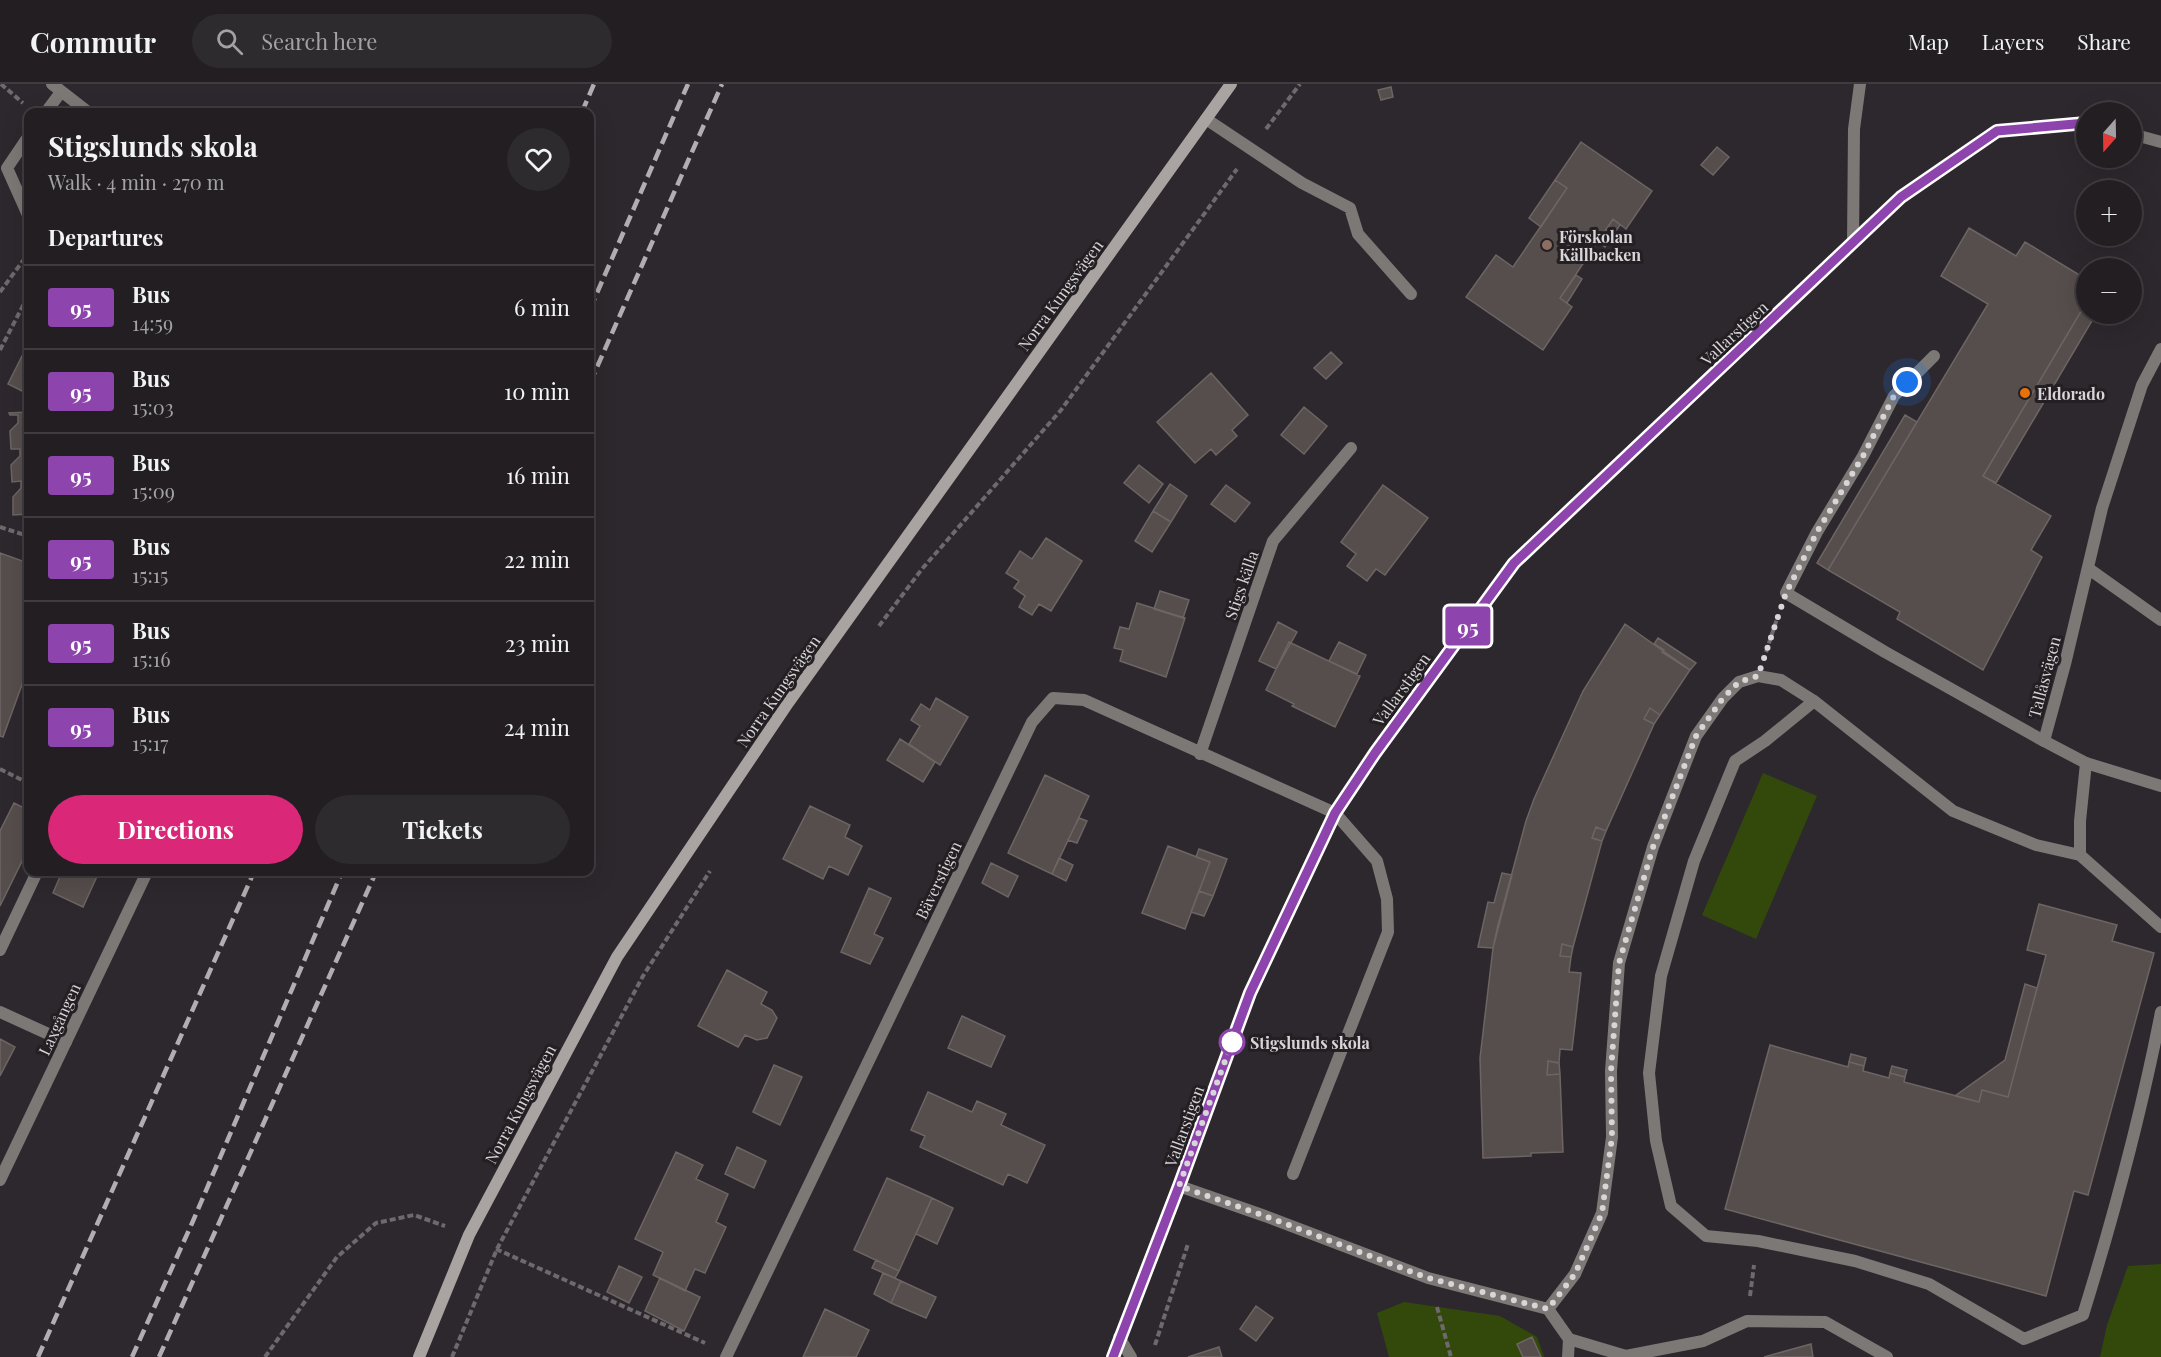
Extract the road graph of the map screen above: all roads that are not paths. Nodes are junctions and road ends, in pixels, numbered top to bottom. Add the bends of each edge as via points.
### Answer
1 (1231, 84) edge
2 (1860, 84) edge
3 (56, 88) edge
4 (48, 108) edge
5 (83, 108) edge
6 (1206, 119) junction
7 (2076, 124) edge
8 (2142, 137) edge
9 (2161, 142) edge
10 (24, 143) edge
11 (24, 206) edge
12 (1853, 243) junction
13 (1411, 294) dead end
14 (2161, 348) edge
15 (1934, 356) dead end
16 (1351, 448) dead end
17 (2089, 568) junction
18 (2161, 620) edge
19 (1814, 701) junction
20 (2044, 741) junction
21 (1200, 754) junction
22 (2086, 763) junction
23 (2161, 786) edge
24 (1335, 813) junction
25 (2080, 855) junction
26 (35, 876) edge
27 (145, 876) edge
28 (2161, 927) edge
29 (0, 950) edge
30 (0, 1012) edge
31 (2161, 1012) edge
32 (66, 1042) junction
33 (1293, 1174) dead end
34 (0, 1180) edge
35 (1179, 1186) junction
36 (1548, 1309) junction
37 (1119, 1337) junction
38 (1569, 1339) junction
39 (419, 1357) edge
40 (726, 1357) edge
41 (1113, 1357) edge
42 (1131, 1357) edge
43 (1568, 1357) edge
44 (1887, 1357) edge

1 - 6 street, Norra Kungsvägen
2 - 12 street via 1854,129
3 - 4 street
3 - 5 street
6 - 13 street via 1302,183 1350,208 1358,234
6 - 39 street, Norra Kungsvägen via 788,703 617,957 469,1235
7 - 12 street, Vallarstigen via 1997,131 1901,197
8 - 9 street
10 - 11 street via 8,168
12 - 24 street, Vallarstigen via 1514,563
14 - 17 street, Tallåsvägen via 2142,385 2102,508
15 - 20 street via 1894,396 1786,593
16 - 21 street, Stigs källa via 1274,541
17 - 18 street
17 - 20 street, Tallåsvägen
19 - 25 street via 1953,811 2036,845
19 - 31 street via 1735,761 1694,861 1661,976 1649,1073 1656,1141 1671,1206 1706,1236 1758,1240 1855,1261 1929,1284 2024,1339 2083,1315 2146,1090
19 - 36 street via 1781,680 1758,676 1739,682 1696,736 1653,847 1619,963 1611,1071 1612,1137 1602,1213 1575,1274
20 - 22 street, Tallåsvägen
21 - 24 street, Bäverstigen
21 - 40 street, Bäverstigen via 1084,700 1053,698 1032,722
22 - 23 street, Tallåsvägen
22 - 25 street
24 - 33 street via 1377,861 1387,899 1388,932
24 - 35 street, Vallarstigen via 1250,993
25 - 28 street
26 - 29 street
27 - 32 street, Laxgången
30 - 32 street
32 - 34 street, Laxgången
35 - 36 street via 1428,1278
35 - 37 street, Vallarstigen
36 - 38 street
37 - 41 street, Vallarstigen
37 - 42 street
38 - 43 street
38 - 44 street via 1626,1356 1703,1341 1747,1321 1825,1322

